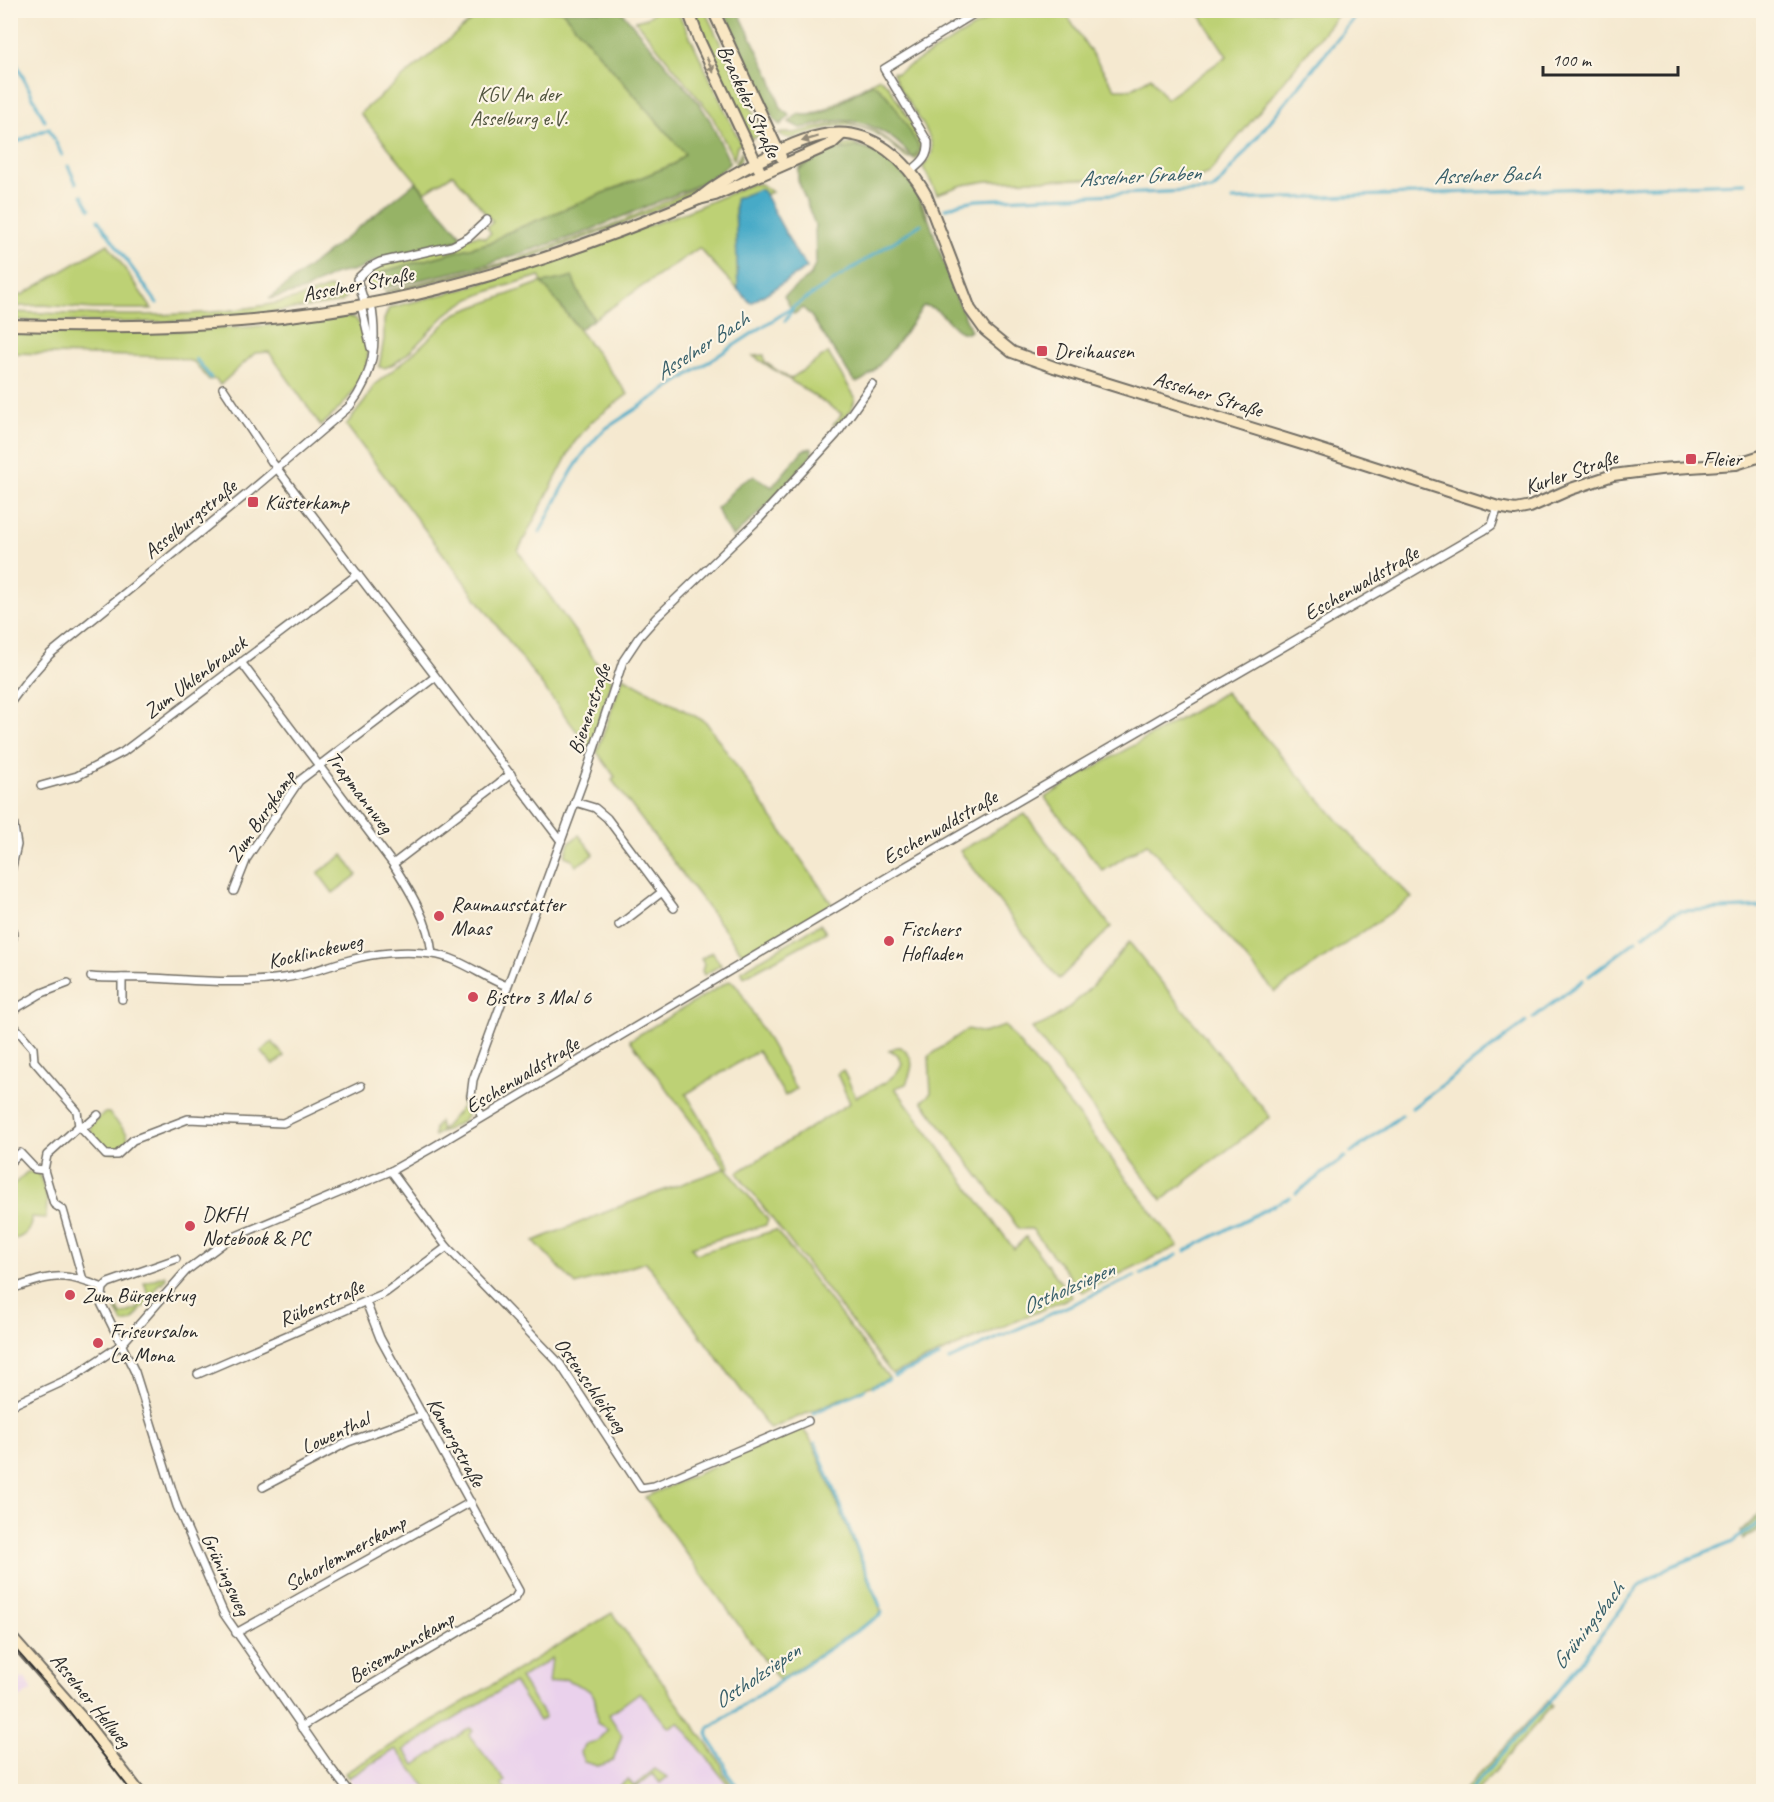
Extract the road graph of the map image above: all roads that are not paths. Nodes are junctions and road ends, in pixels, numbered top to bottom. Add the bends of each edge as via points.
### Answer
1 (688, 10) edge
2 (713, 10) edge
3 (980, 10) edge
4 (842, 134) junction
5 (778, 151) junction
6 (756, 163) junction
7 (785, 165) junction
8 (911, 171) junction
9 (761, 175) junction
10 (699, 199) junction
11 (487, 220) dead end
12 (366, 304) junction
13 (10, 325) edge
14 (872, 384) dead end
15 (223, 388) dead end
16 (1764, 455) edge
17 (277, 469) junction
18 (1498, 507) junction
19 (358, 574) junction
20 (241, 662) junction
21 (435, 676) junction
22 (10, 703) edge
23 (319, 766) junction
24 (511, 774) junction
25 (40, 786) dead end
26 (575, 802) junction
27 (10, 803) edge
28 (561, 841) junction
29 (393, 864) junction
30 (10, 875) edge
31 (234, 891) dead end
32 (662, 892) junction
33 (10, 906) edge
34 (675, 908) dead end
35 (619, 925) dead end
36 (10, 948) edge
37 (432, 954) junction
38 (91, 977) dead end
39 (122, 978) junction
40 (68, 983) dead end
41 (507, 986) junction
42 (122, 999) dead end
43 (10, 1012) edge
44 (10, 1021) edge
45 (361, 1086) dead end
46 (98, 1115) dead end
47 (482, 1117) junction
48 (79, 1126) junction
49 (10, 1162) edge
50 (44, 1170) junction
51 (391, 1171) junction
52 (447, 1247) junction
53 (176, 1259) dead end
54 (83, 1280) junction
55 (103, 1288) junction
56 (10, 1289) edge
57 (366, 1302) junction
58 (121, 1345) junction
59 (198, 1374) dead end
60 (10, 1406) edge
61 (423, 1415) junction
62 (808, 1421) dead end
63 (263, 1487) dead end
64 (471, 1503) junction
65 (518, 1595) joint
66 (236, 1633) junction
67 (10, 1636) edge
68 (302, 1727) junction
69 (139, 1791) edge
70 (349, 1791) edge

1 -> 6 main road, Brackeler Straße
2 - 5 main road, Brackeler Straße
3 - 8 street via 884,69 928,142 923,161
4 -> 5 main road, Asselner Straße via 814,138
4 - 7 main road, Asselner Straße via 831,144
4 - 8 main road, Asselner Straße via 881,146
5 - 6 main road, Asselner Straße
5 - 7 main road, Brackeler Straße
6 - 9 main road, Brackeler Straße
6 - 10 main road, Asselner Straße
7 - 9 main road, Asselner Straße
8 - 18 main road, Asselner Straße via 926,195 970,309 985,330 1012,352
9 - 10 main road, Asselner Straße
10 - 12 main road, Asselner Straße via 521,265
11 - 12 street, Asselburgstraße via 452,246 370,267 357,279
12 - 13 main road, Asselner Straße via 262,319 173,326
12 - 17 street, Asselburgstraße via 372,351 369,375 361,391 350,406
14 - 26 street, Bienenstraße via 836,435 759,519 662,612 627,653
15 - 17 street
16 - 18 main road, Kurler Straße via 1736,464 1613,475 1520,510
17 - 19 street
17 - 22 street, Asselburgstraße via 50,654
18 - 47 street, Eschenwaldstraße via 1492,525 1484,531
19 - 20 street, Zum Uhlenbrauck
19 - 21 street
20 - 23 street, Trapmannweg
20 - 25 street, Zum Uhlenbrauck via 123,752 77,776
21 - 23 street, Zum Burgkamp
21 - 24 street
23 - 29 street, Trapmannweg
23 - 31 street, Zum Burgkamp via 299,781 247,858
24 - 28 street
24 - 29 street
26 - 28 street, Bienenstraße
26 - 32 street via 595,808 607,818
27 - 30 street via 17,845
28 - 41 street, Bienenstraße
29 - 37 street, Trapmannweg via 425,922
32 - 34 street
32 - 35 street
33 - 36 street
37 - 39 street, Kocklinckeweg via 375,955 303,974 241,982
37 - 41 street, Kocklinckeweg via 462,963
38 - 39 street, Kocklinckeweg
39 - 42 street
40 - 43 street
41 - 47 street, Bienenstraße via 471,1089
44 - 48 street via 33,1048 34,1061 76,1111
45 - 48 street via 283,1123 188,1119 133,1140 111,1156
46 - 48 street
47 - 51 street, Eschenwaldstraße
48 - 50 street via 47,1155
49 - 50 street via 20,1153 35,1169
50 - 54 street via 54,1204 63,1210
51 - 52 street, Ostenschleifweg
51 - 58 street, Eschenwaldstraße via 219,1245 186,1272
52 - 57 street, Rübenstraße via 385,1293
52 - 62 street, Ostenschleifweg via 560,1364 641,1488
53 - 55 street
54 - 55 street
54 - 56 street via 55,1275
55 - 58 street, Grüningsweg via 101,1303
57 - 59 street, Rübenstraße
57 - 61 street, Kamergstraße via 380,1338
58 - 60 street, Eschenwaldstraße via 73,1377
58 - 66 street, Grüningsweg via 135,1372 177,1506
61 - 63 street, Lowenthal via 348,1442
61 - 64 street, Kamergstraße
64 - 65 street, Kamergstraße
64 - 66 street, Schorlemmerskamp
65 - 68 street, Beisemannskamp
66 - 68 street, Grüningsweg
67 - 69 main road, Asselner Hellweg
68 - 70 street, Grüningsweg

